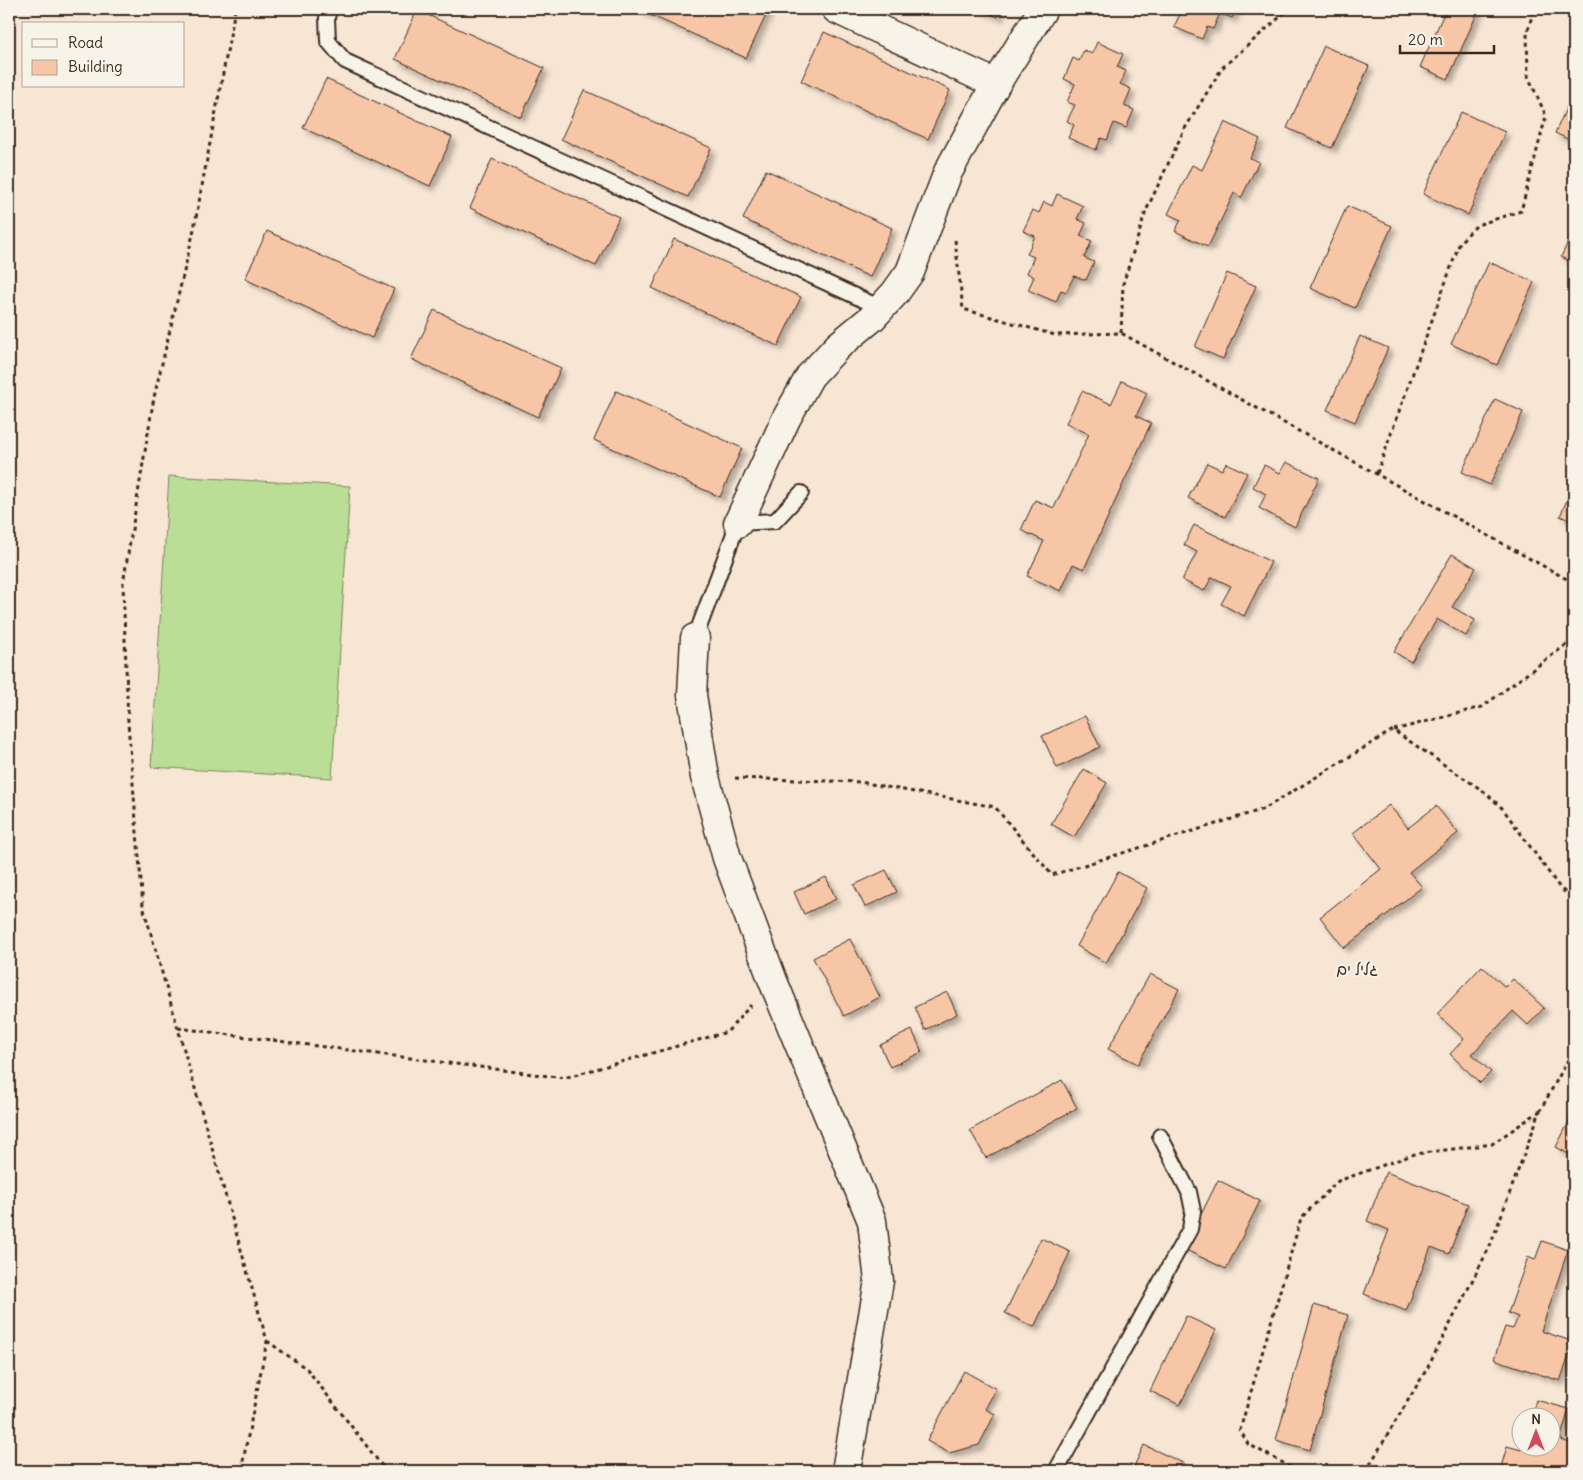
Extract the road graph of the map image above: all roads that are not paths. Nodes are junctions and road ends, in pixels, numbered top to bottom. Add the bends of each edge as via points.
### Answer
1 (329, 9) edge
2 (836, 9) edge
3 (1043, 9) edge
4 (996, 84) junction
5 (881, 308) junction
6 (800, 493) dead end
7 (738, 524) junction
8 (696, 638) joint
9 (1160, 1136) dead end
10 (846, 1471) edge
11 (1056, 1471) edge

1 - 5 lane via 328,41 345,61
2 - 4 street
3 - 4 street
4 - 5 street via 948,172 910,272
5 - 7 street via 810,376 786,419
6 - 7 lane via 775,521
7 - 8 lane
8 - 10 street via 692,695 705,777 727,858 872,1221 879,1281
9 - 11 lane via 1189,1192 1193,1210 1190,1229

